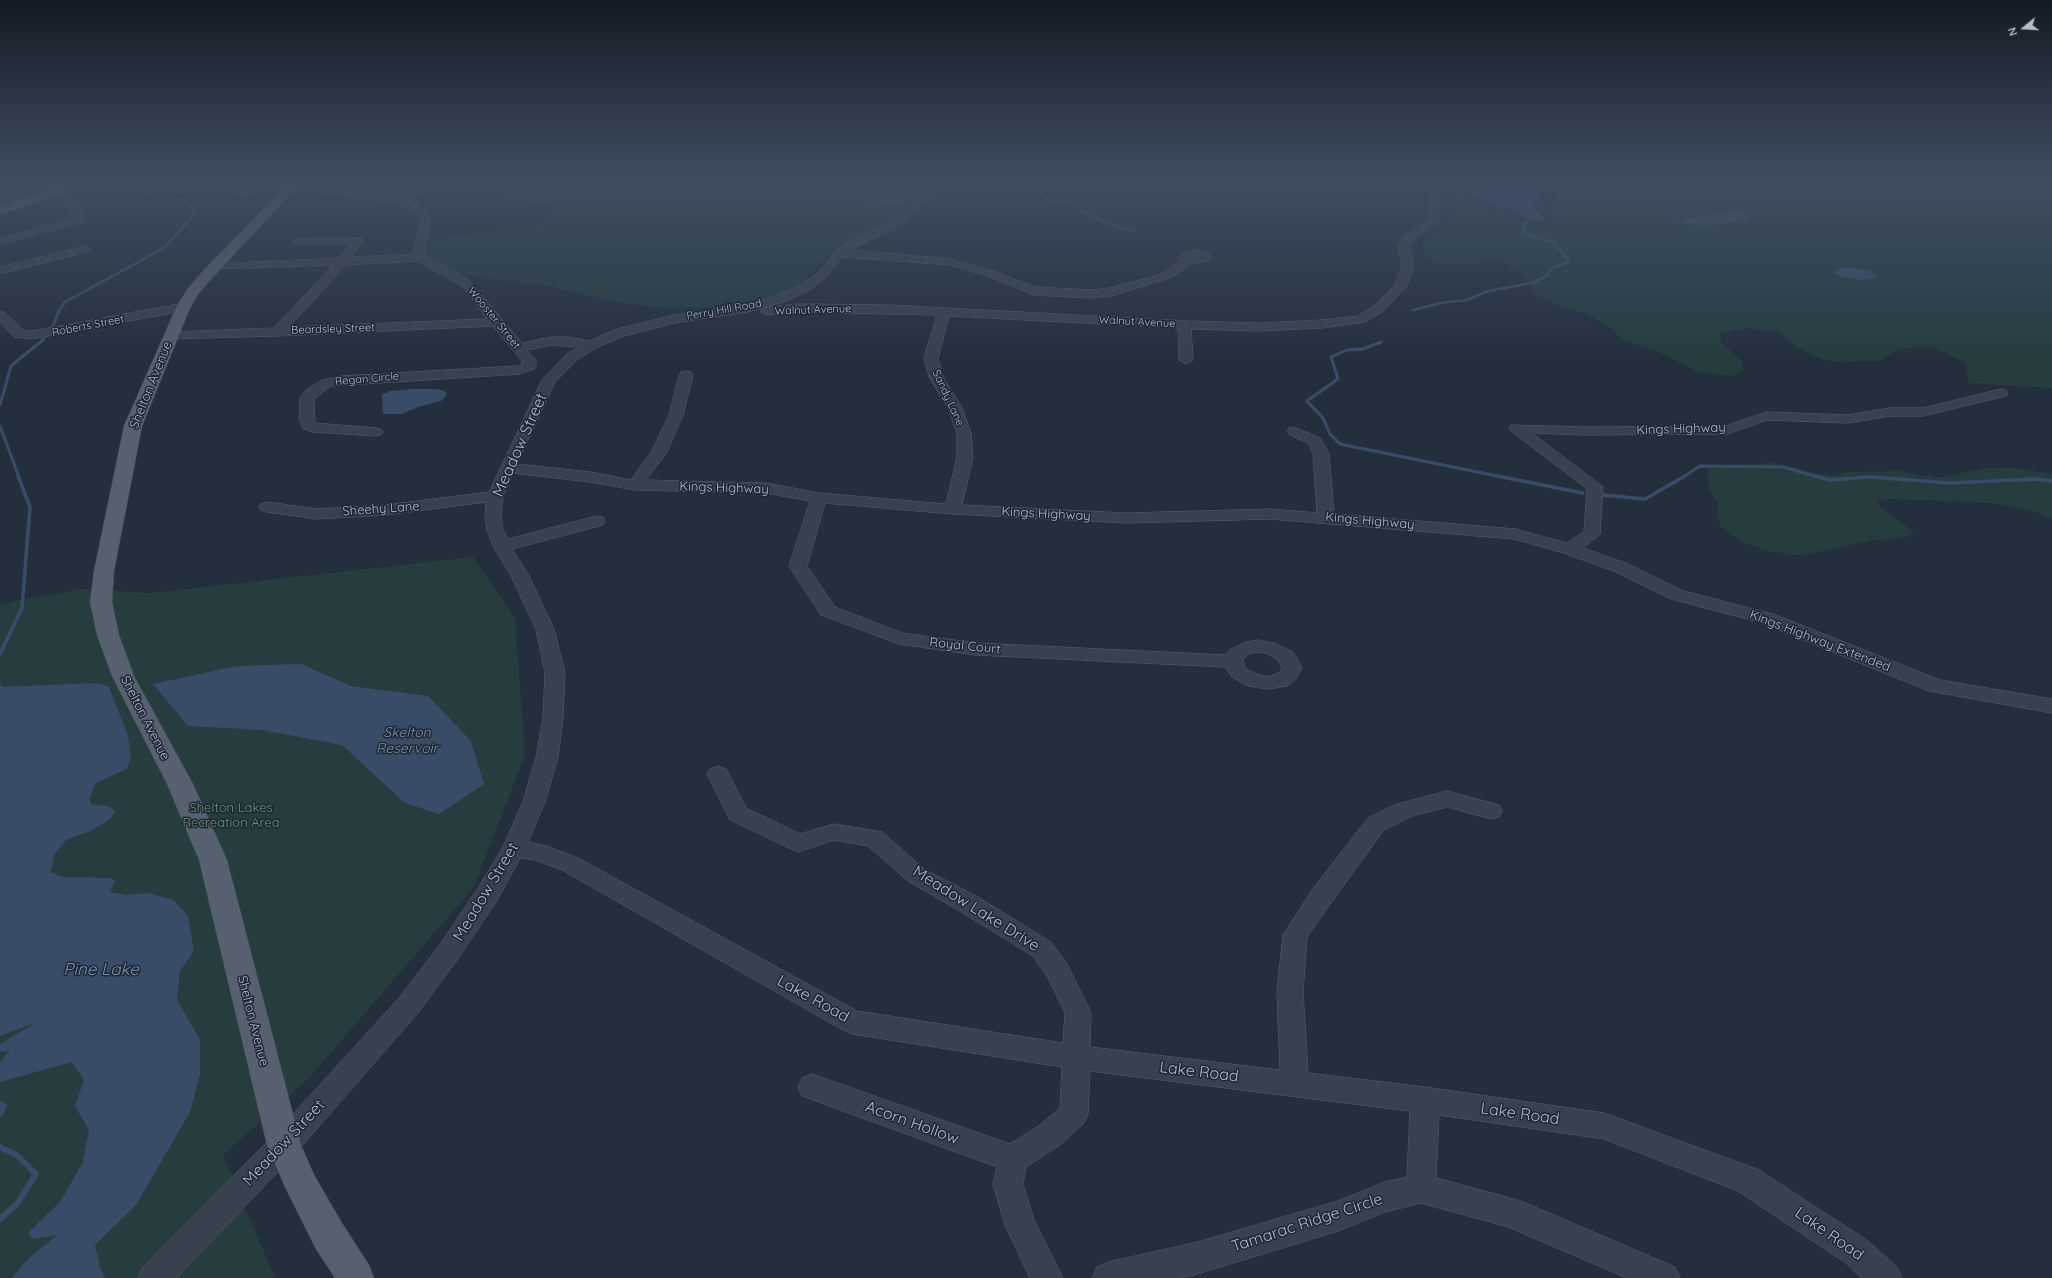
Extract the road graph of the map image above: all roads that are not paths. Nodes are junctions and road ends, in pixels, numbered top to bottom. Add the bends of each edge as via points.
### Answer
1 (242, 241) edge
2 (339, 241) edge
3 (358, 241) edge
4 (421, 241) edge
5 (858, 241) edge
6 (1407, 241) edge
7 (298, 242) dead end
8 (86, 249) dead end
9 (839, 253) junction
10 (421, 257) junction
11 (1189, 260) dead end
12 (343, 261) junction
13 (215, 266) junction
14 (0, 271) edge
15 (184, 307) junction
16 (747, 308) junction
17 (944, 312) junction
18 (0, 315) edge
19 (496, 322) junction
20 (1184, 325) junction
21 (277, 332) junction
22 (170, 336) junction
23 (591, 345) junction
24 (518, 348) junction
25 (1186, 360) dead end
26 (529, 366) joint
27 (686, 375) dead end
28 (2001, 393) dead end
29 (1294, 431) dead end
30 (376, 432) dead end
31 (508, 468) junction
32 (635, 485) junction
33 (495, 496) junction
34 (820, 498) junction
35 (267, 507) dead end
36 (953, 509) junction
37 (1326, 518) junction
38 (597, 521) dead end
39 (502, 546) junction
40 (1570, 549) junction
41 (1233, 661) dead end
42 (2052, 706) edge
43 (718, 774) dead end
44 (1491, 811) dead end
45 (514, 848) junction
46 (1076, 1056) junction
47 (1295, 1084) junction
48 (812, 1087) dead end
49 (1425, 1100) junction
50 (284, 1145) junction
51 (1013, 1159) junction
52 (1421, 1188) junction
53 (154, 1278) edge
54 (356, 1278) edge
55 (1047, 1278) edge
56 (1108, 1278) edge
57 (1664, 1278) edge
58 (1886, 1278) edge

1 - 13 main road, Shelton Avenue
2 - 7 street
3 - 12 street
4 - 10 street via 419,249
5 - 9 street, Perry Hill Road
6 - 20 street, Walnut Avenue via 1404,246 1408,265 1401,286 1378,310 1369,315 1353,320 1315,324 1259,327
8 - 14 street
9 - 11 street via 951,262 992,274 1033,291 1092,294 1111,292 1166,276
9 - 16 street, Perry Hill Road via 822,275 808,286 779,299
10 - 12 street
10 - 19 street, Wooster Street via 464,282
12 - 13 street
12 - 21 street
13 - 15 main road, Shelton Avenue via 193,291
15 - 18 street, Roberts Street via 32,335 19,334
15 - 22 main road, Shelton Avenue
16 - 17 street, Walnut Avenue via 758,312 796,308
16 - 23 street, Perry Hill Road via 646,325
17 - 20 street, Walnut Avenue
17 - 36 street, Sandy Lane via 931,358 936,377 955,408 964,433 965,457
19 - 21 street, Beardsley Street
19 - 24 street, Wooster Street
20 - 25 street
21 - 22 street, Beardsley Street
22 - 50 main road, Shelton Avenue via 133,426 104,571 102,612 124,676 180,784 213,860
23 - 24 street via 551,341
23 - 31 street, Meadow Street via 572,357 549,380
24 - 26 street, Wooster Street via 529,360
26 - 30 street, Regan Circle via 520,370 341,380 327,383 307,398 308,426
27 - 32 street via 676,415 662,446
28 - 40 street, Kings Highway via 1923,412 1890,412 1848,419 1766,416 1727,430 1584,431 1516,428 1594,487 1592,534
29 - 37 street via 1315,441 1321,454
31 - 32 street, Kings Highway
31 - 33 street, Meadow Street
32 - 34 street, Kings Highway via 766,488
33 - 35 street, Sheehy Lane via 386,510 317,514
33 - 39 street, Meadow Street via 495,530
34 - 36 street, Kings Highway
34 - 41 street, Royal Court via 798,566 828,611 899,638 976,649
36 - 37 street, Kings Highway via 1126,518 1270,514
37 - 40 street, Kings Highway via 1515,534
38 - 39 street
39 - 45 street, Meadow Street via 545,629 555,673 553,718 547,757 534,802
40 - 42 street, Kings Highway Extended via 1622,568 1677,595 1766,618 1936,686
43 - 46 street, Meadow Lake Drive via 738,814 798,843 834,832 874,838 916,875 1042,949 1057,969 1078,1013
44 - 47 street via 1448,799 1406,810 1376,824 1321,897 1295,934 1290,992
45 - 46 street, Lake Road via 538,852 570,864 852,1022
45 - 50 street, Meadow Street via 489,892 408,1006
46 - 47 street, Lake Road
46 - 51 street via 1074,1114 1050,1135
47 - 49 street, Lake Road
48 - 51 street, Acorn Hollow
49 - 52 street
49 - 58 street, Lake Road via 1604,1126 1748,1180 1857,1252
50 - 53 street, Meadow Street
50 - 54 main road, Shelton Avenue via 302,1186 329,1236
51 - 55 street via 1008,1184 1020,1225
52 - 56 street, Tamarac Ridge Circle via 1385,1197 1338,1216 1201,1257
52 - 57 street via 1510,1212

